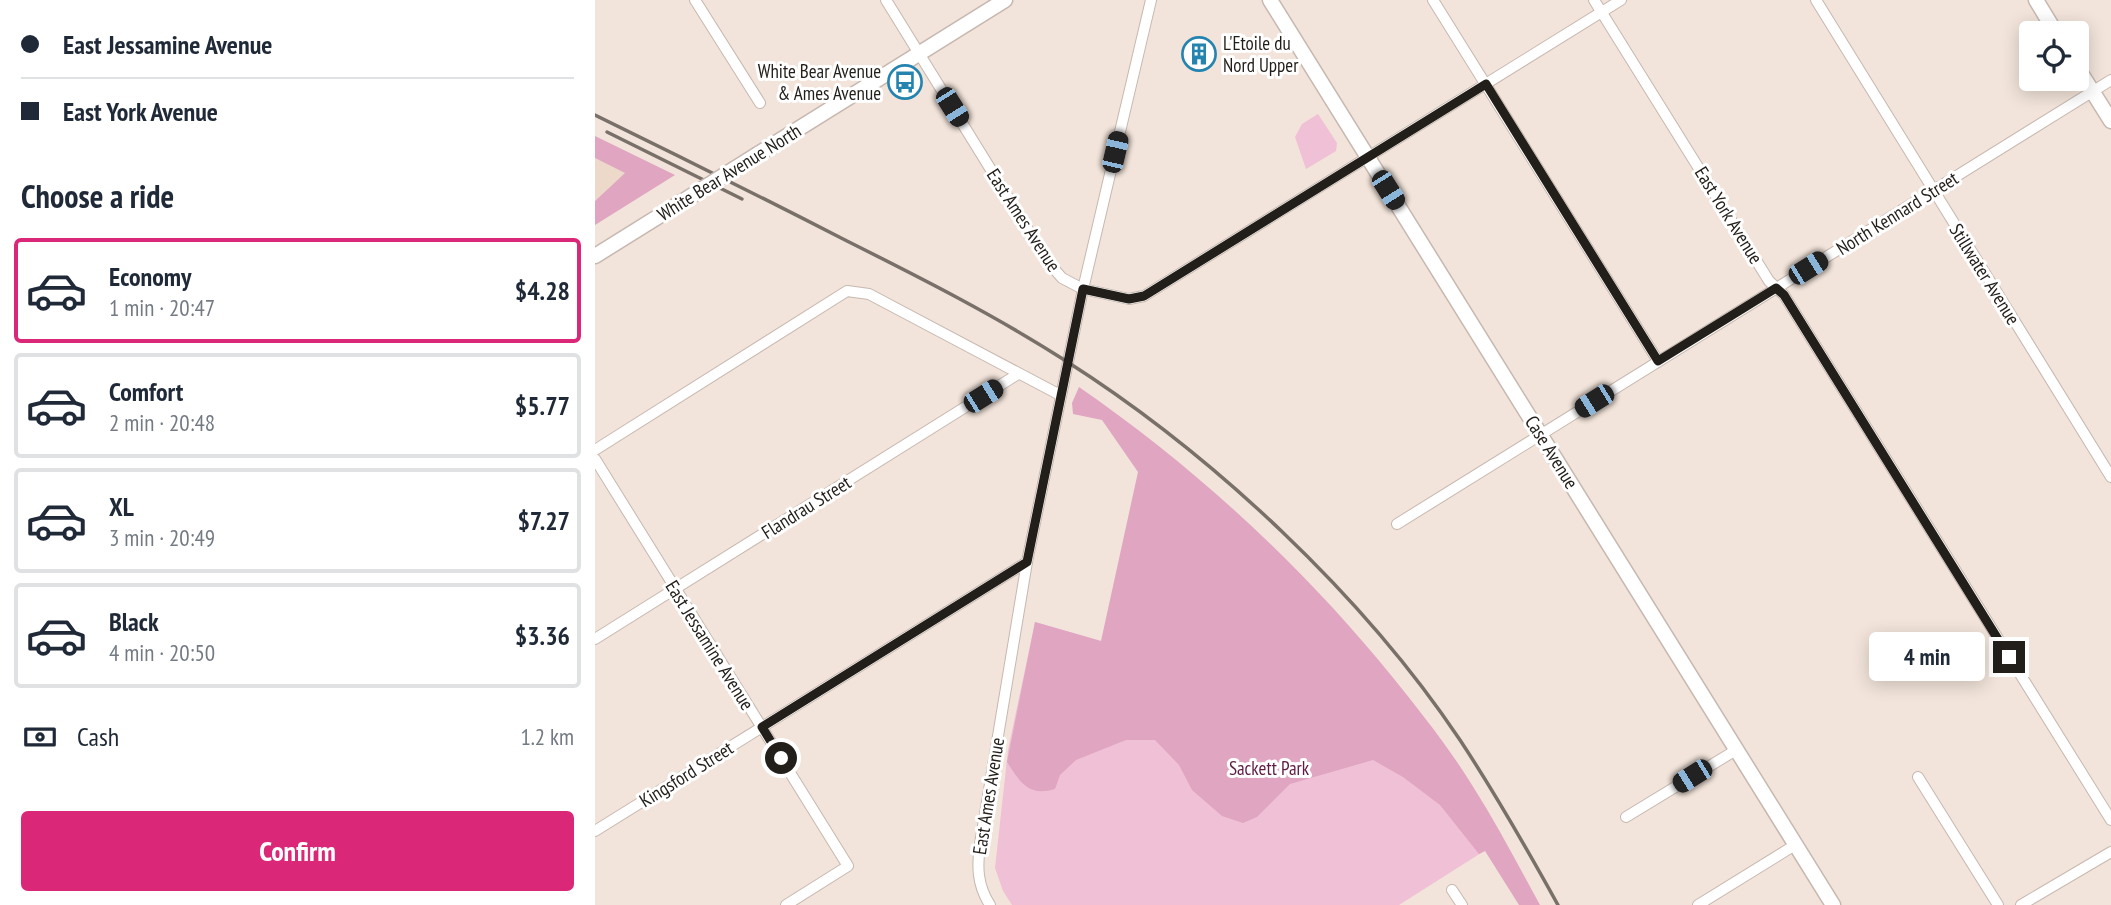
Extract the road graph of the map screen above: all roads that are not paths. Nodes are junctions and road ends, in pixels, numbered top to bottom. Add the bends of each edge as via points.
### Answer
1 (695, 0) edge
2 (886, 0) edge
3 (1005, 0) edge
4 (1151, 0) edge
5 (1270, 0) edge
6 (1433, 0) edge
7 (1594, 0) edge
8 (1621, 0) edge
9 (1816, 0) edge
10 (2036, 0) edge
11 (1602, 12) junction
12 (2049, 21) edge
13 (919, 54) junction
14 (2111, 80) edge
15 (1486, 84) junction
16 (2089, 86) edge
17 (2093, 92) junction
18 (760, 103) dead end
19 (2111, 121) edge
20 (1367, 157) junction
21 (1933, 190) junction
22 (595, 256) edge
23 (1776, 288) junction
24 (1083, 289) junction
25 (1658, 361) junction
26 (1018, 374) junction
27 (1060, 395) junction
28 (1540, 434) junction
29 (595, 450) edge
30 (595, 459) edge
31 (2109, 470) edge
32 (1397, 523) dead end
33 (1027, 562) junction
34 (675, 589) junction
35 (595, 639) edge
36 (762, 727) junction
37 (1736, 750) junction
38 (1917, 777) dead end
39 (1626, 817) dead end
40 (2111, 820) edge
41 (595, 831) edge
42 (1795, 845) junction
43 (2111, 852) edge
44 (1452, 890) dead end
45 (786, 905) edge
46 (990, 905) edge
47 (1462, 905) edge
48 (1698, 905) edge
49 (1833, 905) edge
50 (1999, 905) edge
51 (2021, 905) edge

1 - 18 street
2 - 13 street, East Ames Avenue
3 - 13 street, White Bear Avenue North
4 - 24 street
5 - 20 street, Case Avenue
6 - 15 street
7 - 11 street, East York Avenue
8 - 11 street
9 - 21 street, Stillwater Avenue
10 - 12 street
11 - 15 street
11 - 23 street, East York Avenue
13 - 22 street, White Bear Avenue North, bridge
13 - 24 street, East Ames Avenue via 1048,262 1062,278
14 - 17 street, North Kennard Street
15 - 20 street
15 - 25 street
16 - 17 street
17 - 19 street
17 - 21 street, North Kennard Street
20 - 24 street via 1144,296 1129,299
20 - 28 street, Case Avenue
21 - 23 street, North Kennard Street
21 - 31 street, Stillwater Avenue
23 - 25 street, North Kennard Street
23 - 40 street, East York Avenue
24 - 27 street, East Ames Avenue
25 - 28 street, North Kennard Street
26 - 27 street
26 - 29 street via 869,294 847,291
26 - 34 street, Flandrau Street
27 - 33 street, East Ames Avenue
28 - 32 street, North Kennard Street
28 - 37 street, Case Avenue
30 - 34 street, East Jessamine Avenue
33 - 36 street, Kingsford Street
33 - 46 street, East Ames Avenue via 977,871
34 - 35 street, Flandrau Street
34 - 36 street, East Jessamine Avenue
36 - 41 street, Kingsford Street
36 - 45 street, East Jessamine Avenue via 848,866
37 - 39 street
37 - 42 street, Case Avenue
38 - 50 street
42 - 48 street
42 - 49 street, Case Avenue
43 - 51 street
44 - 47 street

